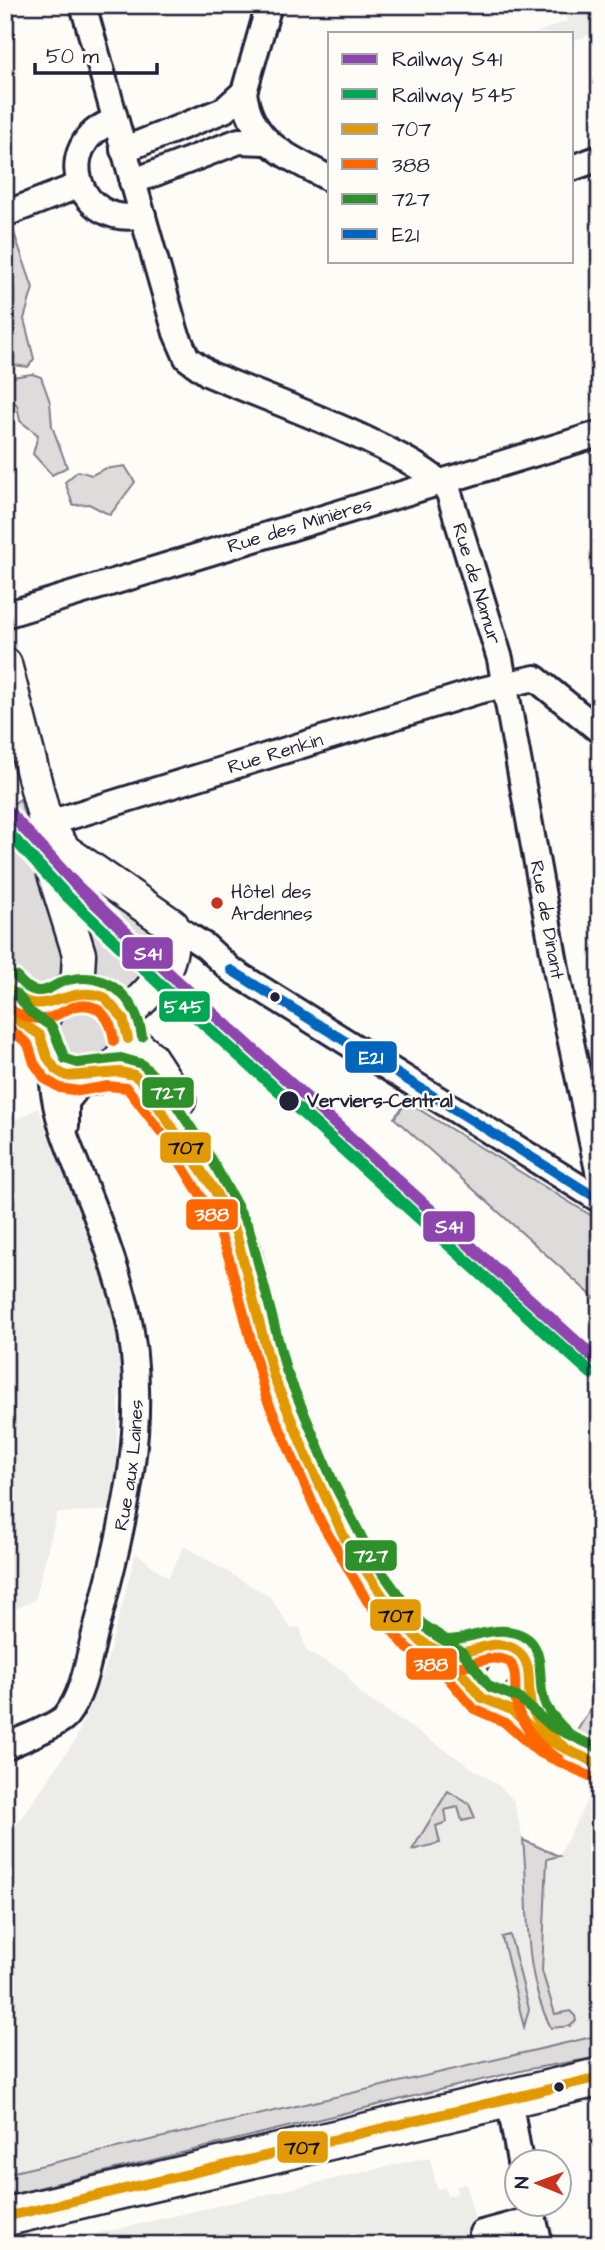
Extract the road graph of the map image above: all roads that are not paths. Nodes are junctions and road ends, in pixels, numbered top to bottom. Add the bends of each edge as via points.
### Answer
1 (83, 5) edge
2 (269, 5) edge
3 (244, 92) junction
4 (114, 121) junction
5 (265, 142) junction
6 (123, 150) junction
7 (600, 158) edge
8 (574, 167) edge
9 (328, 178) edge
10 (132, 182) junction
11 (80, 185) junction
12 (5, 214) edge
13 (143, 215) junction
14 (597, 433) edge
15 (443, 483) junction
16 (5, 615) edge
17 (5, 664) edge
18 (505, 686) junction
19 (600, 731) edge
20 (46, 824) junction
21 (124, 894) junction
22 (63, 905) junction
23 (172, 925) junction
24 (218, 961) junction
25 (165, 974) junction
26 (5, 985) edge
27 (65, 998) junction
28 (5, 1001) edge
29 (126, 1027) junction
30 (40, 1035) junction
31 (52, 1066) junction
32 (97, 1074) junction
33 (70, 1148) junction
34 (593, 1154) junction
35 (555, 1172) junction
36 (206, 1178) junction
37 (600, 1180) edge
38 (600, 1200) edge
39 (481, 1649) junction
40 (446, 1656) junction
41 (528, 1680) junction
42 (471, 1682) junction
43 (494, 1703) junction
44 (560, 1745) junction
45 (5, 1747) edge
46 (600, 1765) edge
47 (600, 2077) edge
48 (600, 2102) edge
49 (511, 2110) junction
50 (518, 2148) edge
51 (5, 2217) edge
52 (518, 2218) edge
53 (533, 2218) edge
54 (5, 2240) edge
55 (485, 2245) edge
56 (540, 2245) edge

1 - 4 street
2 - 3 street
3 - 5 street via 250,120
3 - 6 street via 224,110
4 - 6 street
4 - 11 street via 97,127 85,139 77,163
5 - 9 street
5 - 10 street via 239,141
6 - 10 street
7 - 8 street
10 - 13 street
11 - 12 street
11 - 13 street via 105,212 123,217
13 - 15 street via 181,346 196,366 395,454
14 - 15 street, Rue des Minières
15 - 16 street, Rue des Minières
15 - 18 street, Rue de Namur
17 - 20 main road
18 - 19 street, Rue Renkin via 535,678
18 - 20 street, Rue Renkin
18 - 34 street, Rue de Dinant
20 - 21 main road via 65,851
20 - 22 main road via 45,845
21 - 22 main road via 81,878 71,885
21 - 23 main road
22 - 27 main road via 79,954
23 - 24 street via 205,946
23 - 25 main road
24 - 25 street via 189,959
24 - 35 street
25 - 29 main road
26 - 27 street via 21,1001
27 - 29 main road via 92,991 104,995
27 - 30 main road via 42,1022
28 - 30 street via 20,1021
29 - 32 main road via 120,1059
29 - 36 main road via 177,1096
30 - 31 main road
31 - 32 main road via 65,1074
31 - 33 street, Rue aux Laines via 55,1113
32 - 33 street, Rue aux Laines via 69,1097 64,1107
32 - 36 main road via 136,1076
33 - 45 street, Rue aux Laines via 127,1311 135,1441 129,1498 80,1688 65,1717
34 - 35 street via 584,1168
34 - 37 street, Rue de Dinant
35 - 38 street
36 - 40 main road via 240,1240 271,1368 333,1515 383,1597 417,1639
39 - 40 main road
39 - 41 main road via 499,1644 518,1650 528,1666
39 - 42 main road via 471,1664
40 - 42 main road
41 - 43 main road via 515,1700
41 - 44 main road via 531,1708
42 - 43 main road via 479,1695
43 - 44 main road via 512,1710 536,1733
44 - 46 main road
47 - 49 highway
48 - 49 highway
49 - 50 street
49 - 51 highway
49 - 54 highway
52 - 55 street via 482,2233
53 - 56 street

